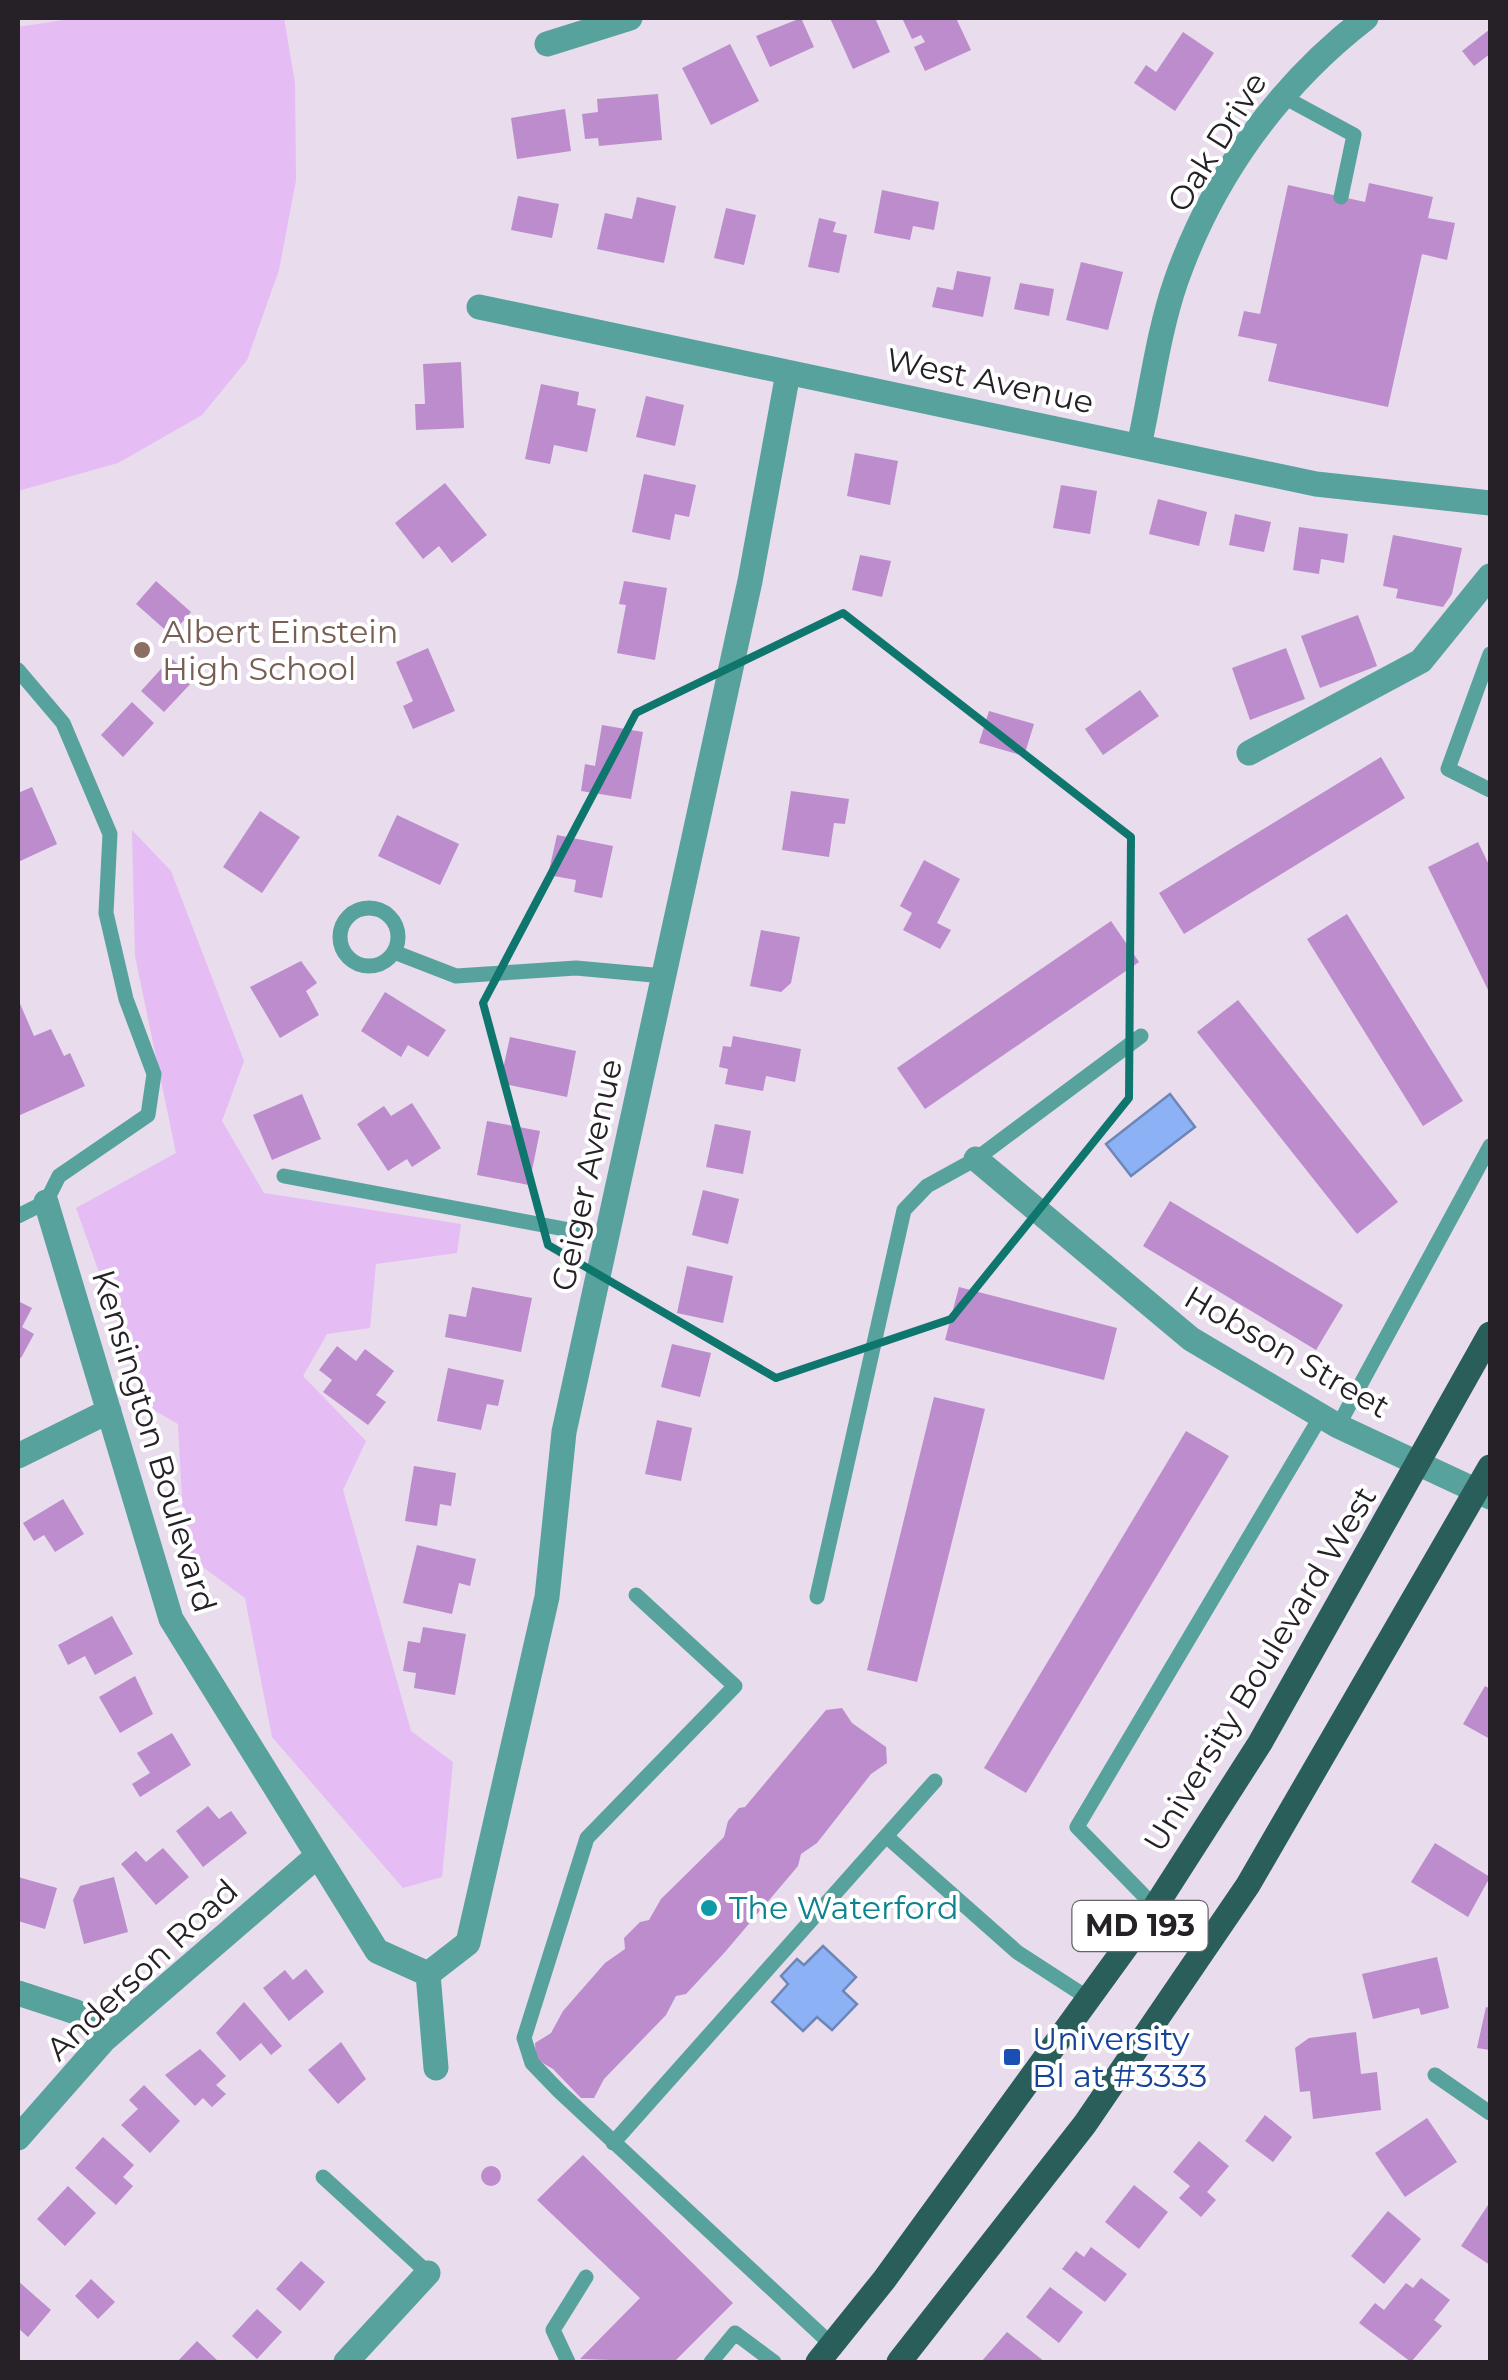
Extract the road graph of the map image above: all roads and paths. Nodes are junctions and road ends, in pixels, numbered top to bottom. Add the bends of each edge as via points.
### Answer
1 (630, 18) edge
2 (1366, 18) edge
3 (547, 44) dead end
4 (1280, 95) junction
5 (1341, 197) dead end
6 (479, 307) dead end
7 (788, 373) junction
8 (1138, 446) junction
9 (1490, 503) edge
10 (1490, 576) edge
11 (1490, 654) edge
12 (18, 670) edge
13 (1249, 754) dead end
14 (1490, 790) edge
15 (394, 952) dead end
16 (664, 976) junction
17 (1140, 1036) dead end
18 (1490, 1146) edge
19 (976, 1160) junction
20 (284, 1176) dead end
21 (46, 1202) junction
22 (18, 1216) edge
23 (607, 1237) junction
24 (1490, 1334) edge
25 (109, 1411) junction
26 (1330, 1421) junction
27 (18, 1456) edge
28 (1421, 1462) junction
29 (1490, 1467) edge
30 (1484, 1493) edge
31 (636, 1595) dead end
32 (817, 1598) dead end
33 (935, 1781) dead end
34 (886, 1836) junction
35 (316, 1857) junction
36 (1155, 1906) junction
37 (428, 1974) junction
38 (18, 1993) edge
39 (1088, 1998) junction
40 (104, 2040) junction
41 (436, 2068) dead end
42 (1435, 2074) dead end
43 (1490, 2113) edge
44 (18, 2138) edge
45 (613, 2143) junction
46 (323, 2177) dead end
47 (428, 2273) joint
48 (586, 2277) dead end
49 (825, 2354) edge
50 (346, 2362) edge
51 (568, 2362) edge
52 (711, 2362) edge
53 (774, 2362) edge
54 (898, 2362) edge

1 - 3 street
2 - 4 street, Oak Drive via 1318,54
4 - 5 lane via 1354,135
4 - 8 street, Oak Drive via 1192,241 1175,284
6 - 7 street, West Avenue
7 - 8 street, West Avenue
7 - 16 street, Geiger Avenue
8 - 9 street, West Avenue via 1316,484
10 - 13 street via 1422,661
11 - 14 lane via 1448,769
12 - 21 lane via 64,723 110,834 106,913 126,999 154,1074 148,1115 59,1176
15 - 16 lane via 456,976 576,968
16 - 23 street, Geiger Avenue
17 - 19 lane
18 - 26 lane
19 - 26 street, Hobson Street via 1191,1339
19 - 32 lane via 927,1186 904,1210
20 - 23 lane
21 - 22 lane
21 - 25 street, Kensington Boulevard
23 - 37 street, Geiger Avenue via 564,1432 547,1598 468,1944
24 - 28 main road, University Boulevard West / MD 193
25 - 27 street
25 - 35 street, Kensington Boulevard via 171,1619
26 - 28 street, Hobson Street
26 - 36 lane via 1077,1827
28 - 30 street, Hobson Street
28 - 36 main road, University Boulevard West / MD 193 via 1260,1744
29 - 30 main road, MD 193
30 - 54 main road, MD 193 via 1248,1885 1085,2124
31 - 45 lane via 736,1686 587,1838 529,2013 524,2038 532,2063
33 - 34 lane
34 - 39 lane via 1017,1952
34 - 45 lane
35 - 37 street, Kensington Boulevard via 377,1951
35 - 40 street, Anderson Road
36 - 39 main road, University Boulevard West / MD 193
37 - 41 street
38 - 40 street via 76,2012
39 - 49 main road, University Boulevard West / MD 193
40 - 44 street, Anderson Road
42 - 43 lane
45 - 49 lane
46 - 47 lane
47 - 50 street
48 - 51 lane via 554,2330
52 - 53 lane via 735,2333

